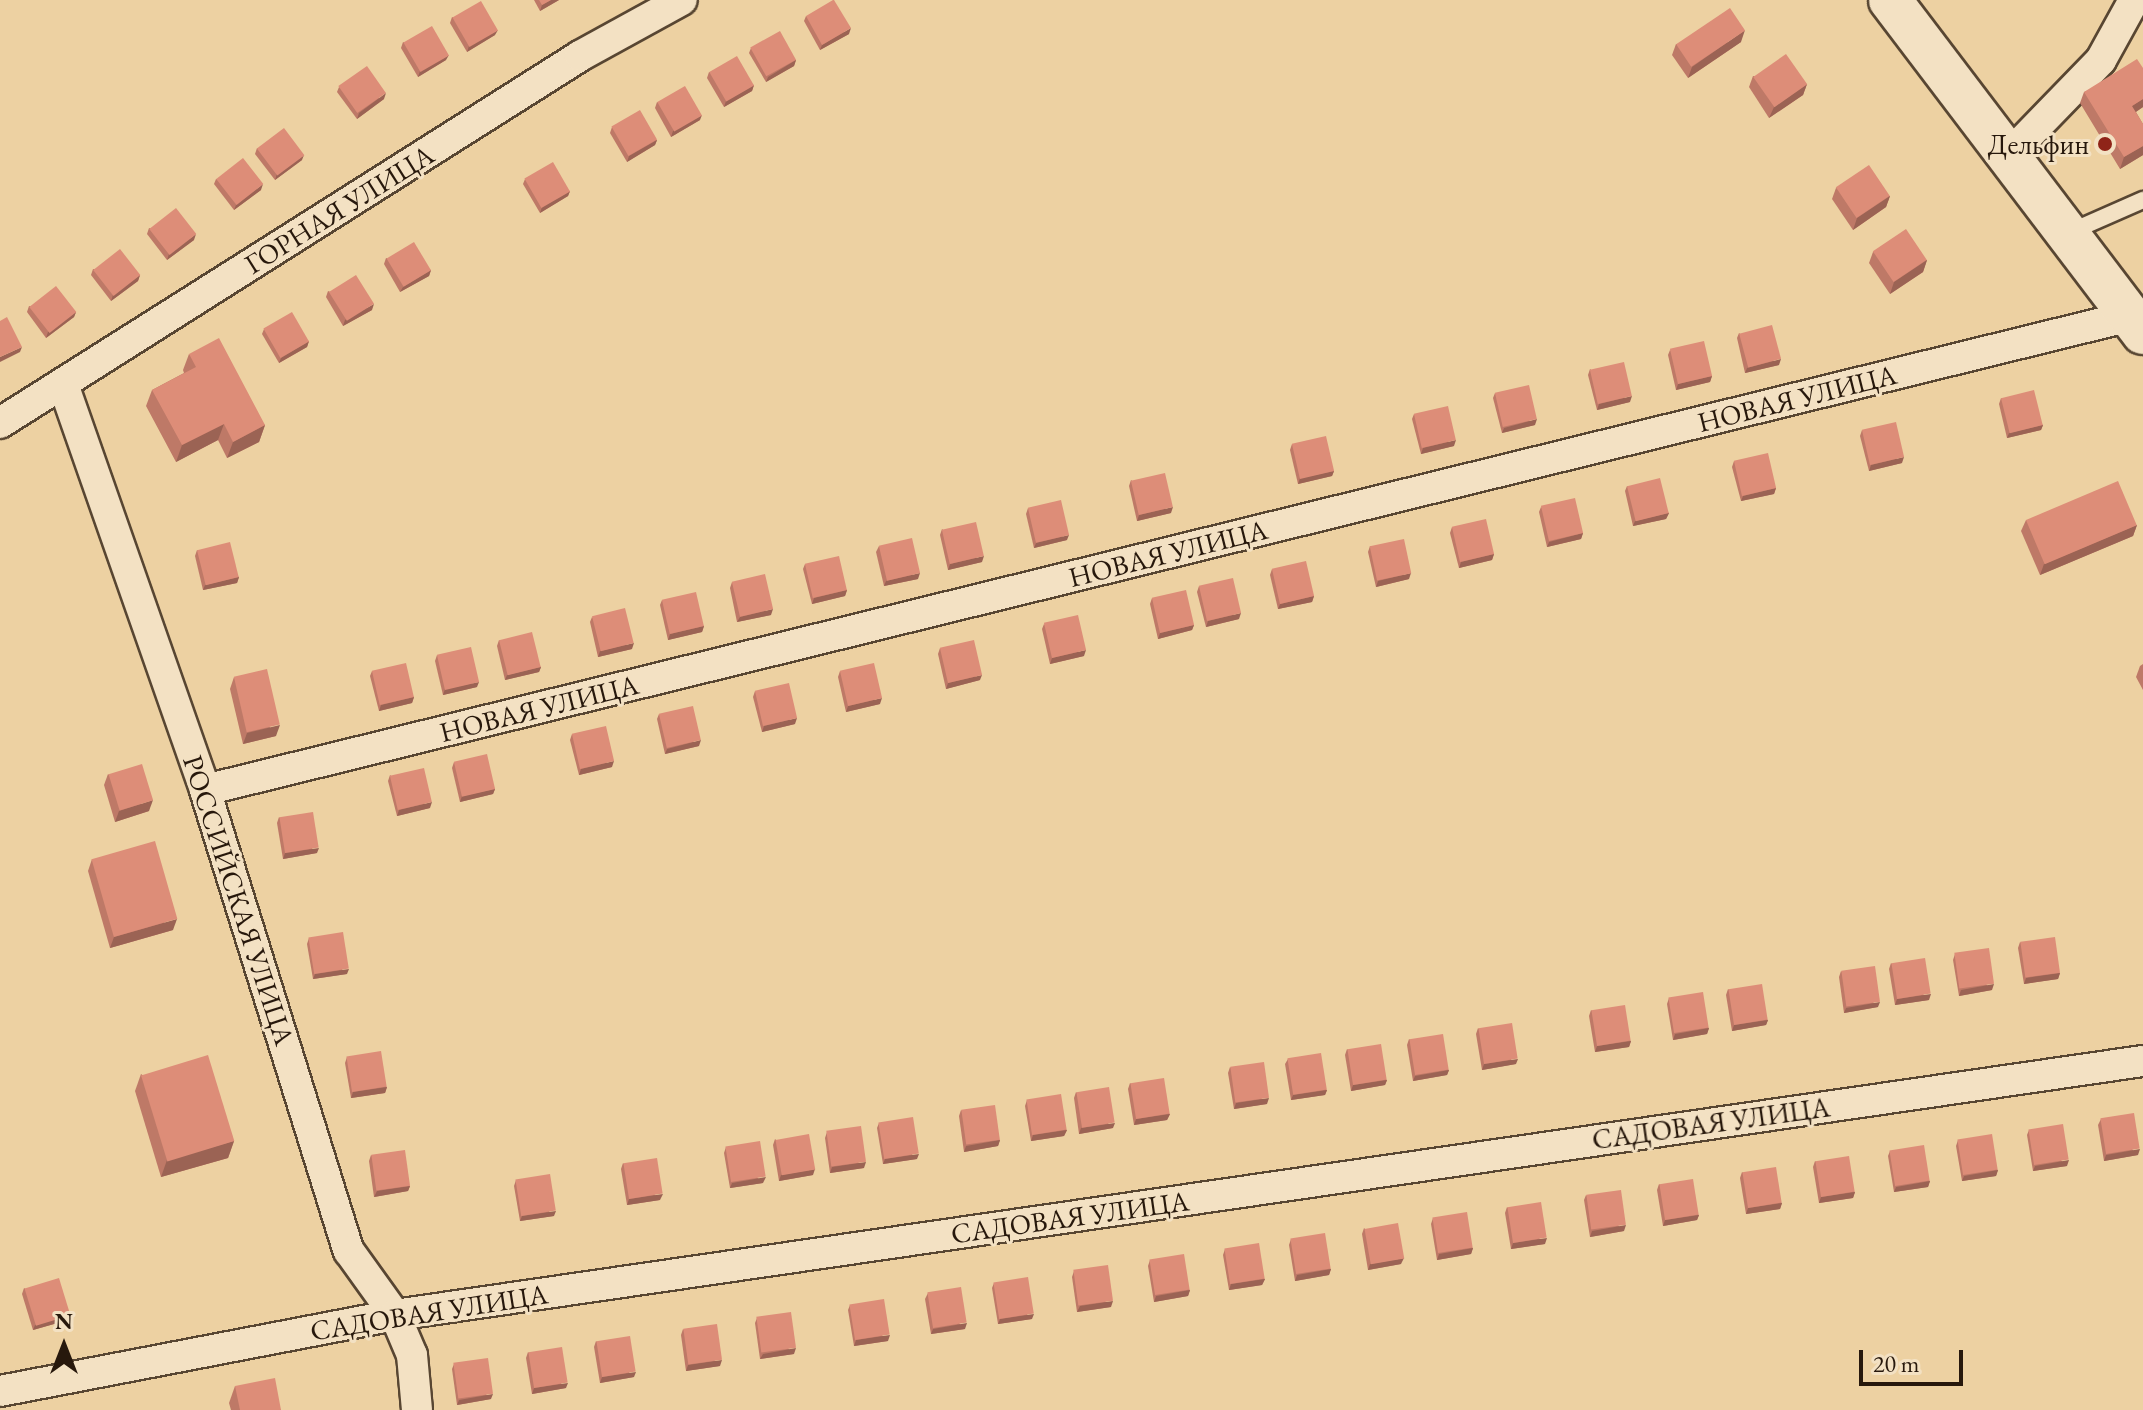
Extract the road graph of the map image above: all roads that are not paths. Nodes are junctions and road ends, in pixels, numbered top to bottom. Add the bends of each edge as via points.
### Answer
1 (682, 0) edge
2 (1890, 0) edge
3 (2134, 0) edge
4 (2143, 9) edge
5 (2009, 155) junction
6 (2143, 200) edge
7 (2065, 234) junction
8 (2137, 325) edge
9 (63, 384) junction
10 (0, 423) edge
11 (205, 790) junction
12 (2143, 1061) edge
13 (395, 1315) junction
14 (0, 1391) edge
15 (417, 1410) edge

1 - 9 street, ГОРНАЯ УЛИЦА via 580,56
2 - 5 main road
3 - 4 street
3 - 5 street via 2101,60
5 - 7 main road
6 - 7 lane
7 - 8 main road
8 - 11 street, НОВАЯ УЛИЦА
9 - 10 street, ГОРНАЯ УЛИЦА
9 - 11 street, РОССИЙСКАЯ УЛИЦА
11 - 13 street, РОССИЙСКАЯ УЛИЦА via 349,1251
12 - 13 street, САДОВАЯ УЛИЦА
13 - 14 street, САДОВАЯ УЛИЦА
13 - 15 street, РОССИЙСКАЯ УЛИЦА via 412,1355

